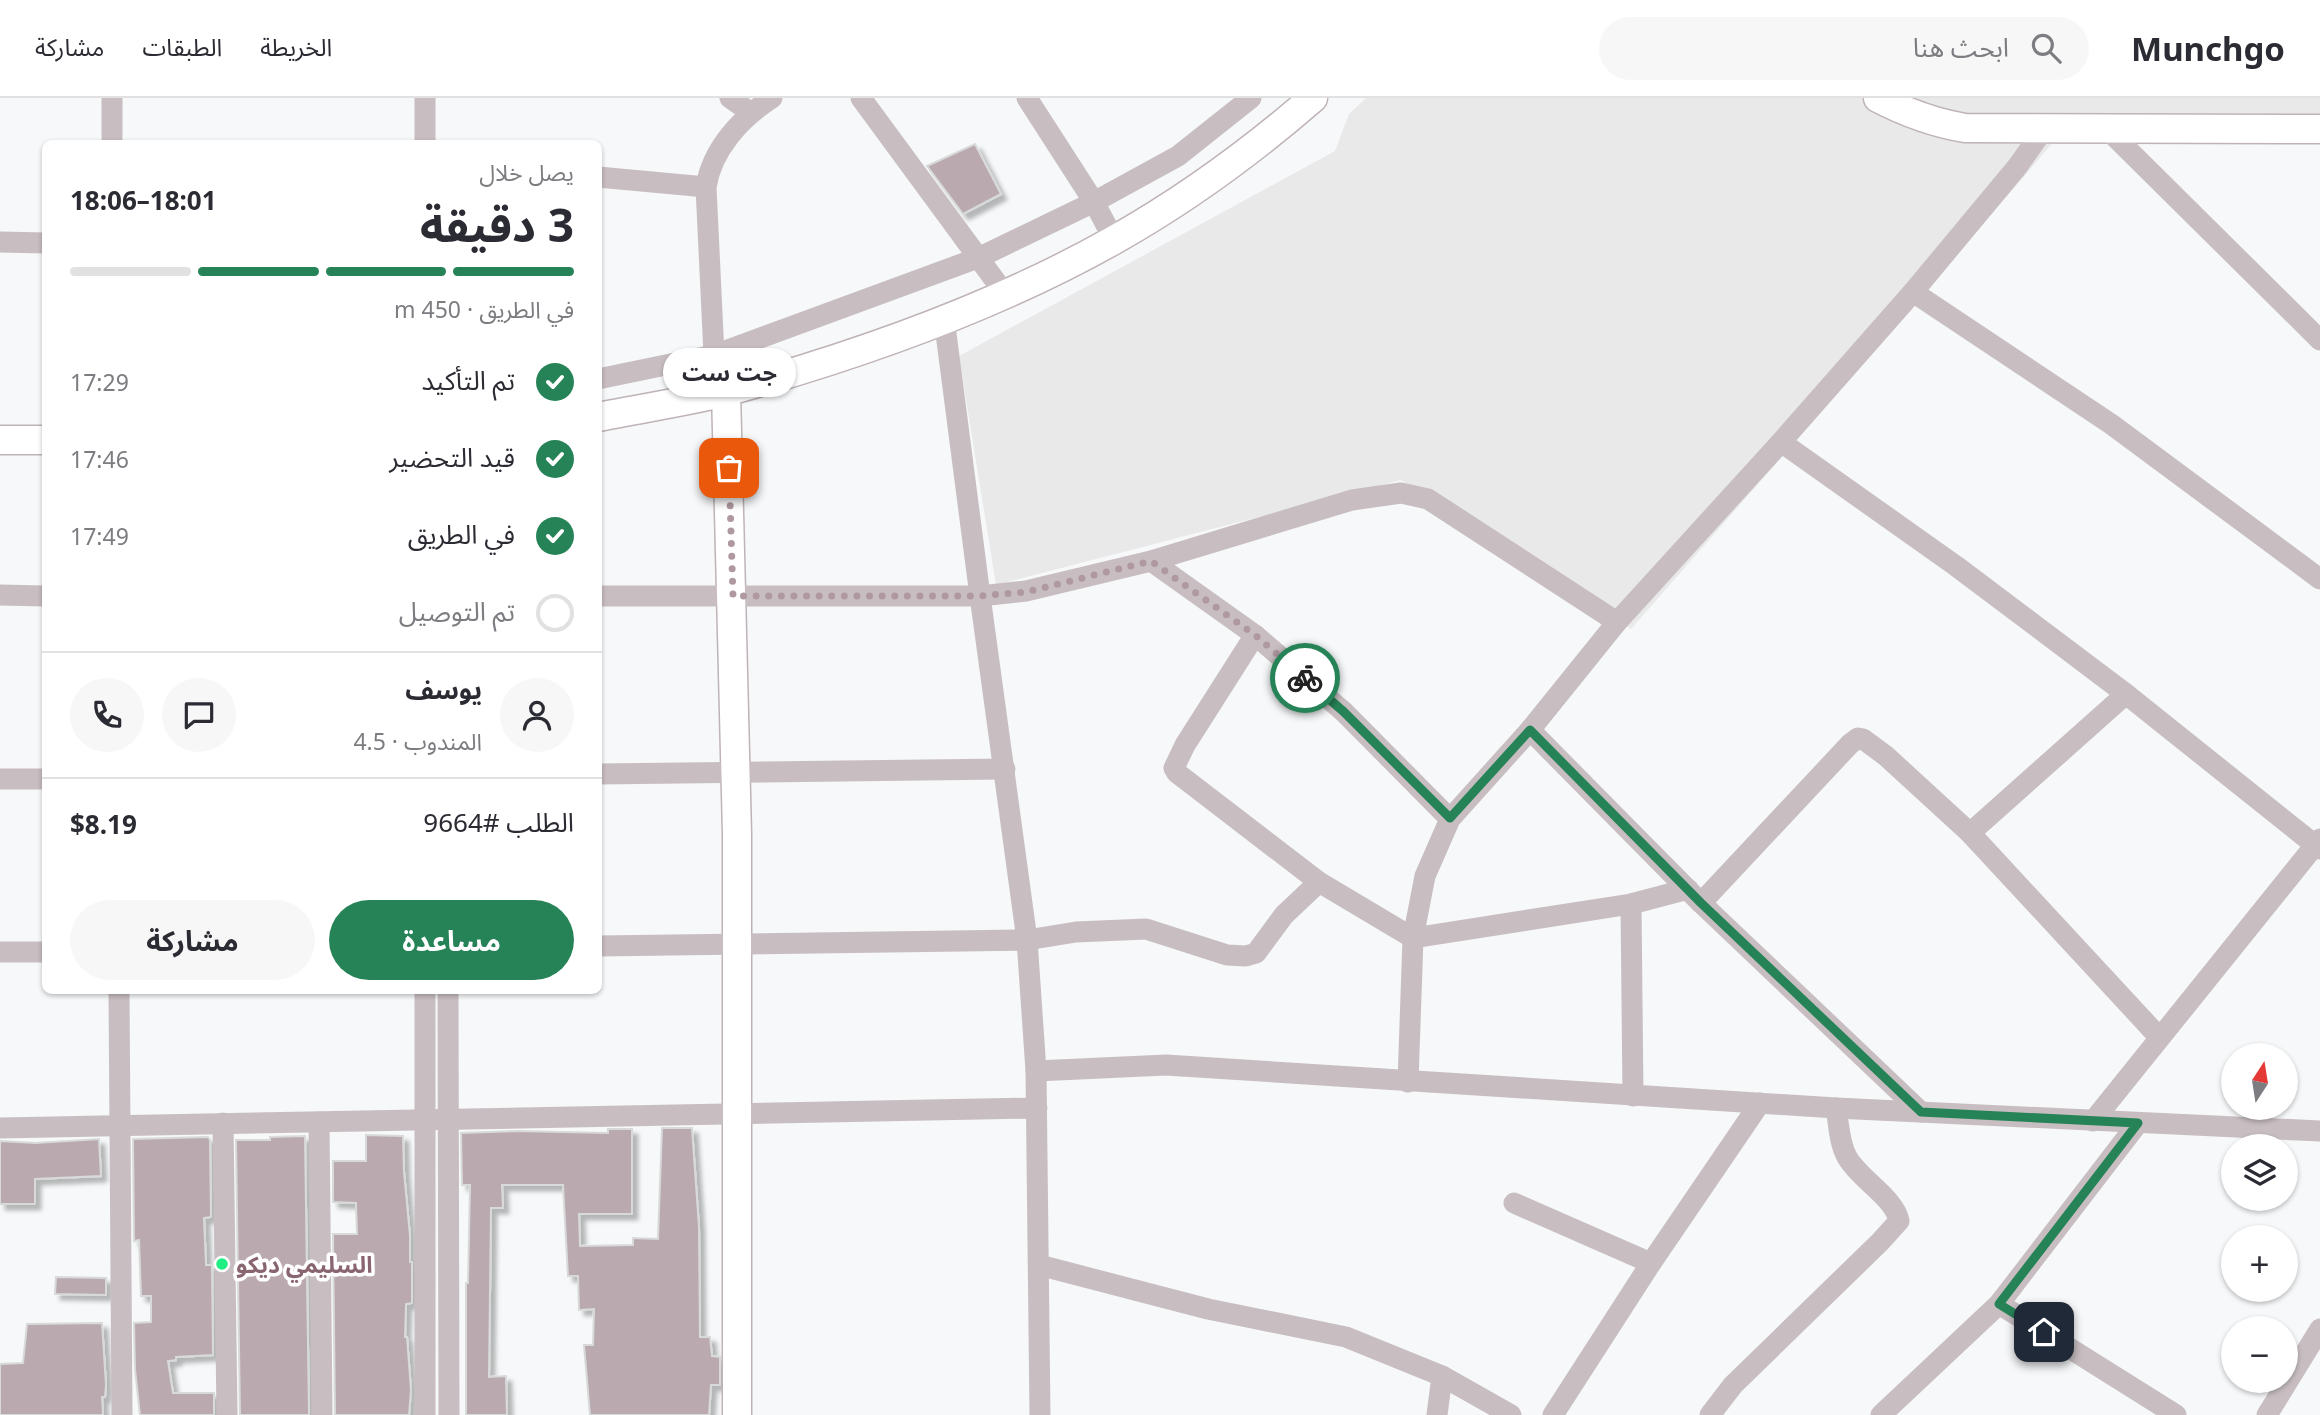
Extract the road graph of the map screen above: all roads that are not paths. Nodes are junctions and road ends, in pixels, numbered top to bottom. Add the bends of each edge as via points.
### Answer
1 (111, 98) edge
2 (425, 98) edge
3 (730, 98) edge
4 (772, 98) edge
5 (861, 98) edge
6 (1027, 98) edge
7 (1251, 98) edge
8 (1313, 98) edge
9 (1878, 98) edge
10 (750, 112) junction
11 (2106, 128) junction
12 (2044, 129) junction
13 (2320, 129) edge
14 (112, 140) edge
15 (425, 140) edge
16 (602, 177) edge
17 (706, 187) junction
18 (1094, 202) junction
19 (1114, 240) junction
20 (0, 242) edge
21 (42, 243) edge
22 (978, 258) junction
23 (1913, 292) junction
24 (1005, 295) junction
25 (944, 318) junction
26 (2320, 340) edge
27 (714, 355) junction
28 (602, 378) edge
29 (726, 391) junction
30 (602, 416) edge
31 (0, 440) edge
32 (42, 440) edge
33 (1782, 442) junction
34 (1151, 561) junction
35 (2320, 579) edge
36 (0, 596) edge
37 (42, 596) edge
38 (602, 596) edge
39 (733, 596) junction
40 (979, 596) junction
41 (1618, 622) junction
42 (1255, 635) junction
43 (2126, 694) junction
44 (1530, 730) junction
45 (1005, 769) junction
46 (734, 772) junction
47 (602, 774) edge
48 (0, 779) edge
49 (42, 779) edge
50 (1450, 818) junction
51 (1970, 833) junction
52 (2318, 844) edge
53 (1319, 882) junction
54 (1694, 896) junction
55 (1632, 904) junction
56 (1413, 938) junction
57 (1027, 940) junction
58 (735, 945) junction
59 (602, 946) edge
60 (0, 952) edge
61 (42, 952) edge
62 (119, 994) edge
63 (425, 994) edge
64 (448, 994) edge
65 (2159, 1037) junction
66 (1036, 1070) junction
67 (1408, 1082) junction
68 (1633, 1096) junction
69 (1760, 1103) junction
70 (1037, 1108) junction
71 (1836, 1108) junction
72 (1921, 1112) junction
73 (737, 1114) junction
74 (425, 1119) junction
75 (448, 1119) junction
76 (2093, 1121) junction
77 (319, 1122) junction
78 (2138, 1123) junction
79 (223, 1124) junction
80 (120, 1125) junction
81 (0, 1128) edge
82 (2320, 1131) edge
83 (1514, 1203) dead end
84 (1651, 1263) junction
85 (1039, 1265) junction
86 (1999, 1304) junction
87 (2320, 1329) edge
88 (1442, 1376) junction
89 (2151, 1408) edge
90 (122, 1415) edge
91 (228, 1415) edge
92 (322, 1415) edge
93 (425, 1415) edge
94 (449, 1415) edge
95 (737, 1415) edge
96 (1040, 1415) edge
97 (1437, 1415) edge
98 (1511, 1415) edge
99 (1553, 1415) edge
100 (1710, 1415) edge
101 (1881, 1415) edge
102 (2176, 1415) edge
103 (2267, 1415) edge

1 - 14 street
2 - 15 street
3 - 10 street
4 - 10 street
5 - 22 street
6 - 18 street
7 - 18 street via 1178,156
8 - 19 main road via 1198,187
9 - 12 main road via 1965,128
10 - 17 street via 713,161
11 - 12 main road
11 - 13 main road
11 - 26 street
12 - 23 street
16 - 17 street
17 - 27 street
18 - 19 street
18 - 22 street
19 - 24 main road
20 - 21 street
22 - 24 street
22 - 27 street
23 - 33 street
23 - 35 street via 2111,424
24 - 25 main road
25 - 29 main road via 841,357
25 - 40 street
27 - 28 street
27 - 29 street
29 - 30 main road
29 - 39 main road
31 - 32 main road
33 - 41 street
33 - 43 street
34 - 40 street via 1026,592
34 - 41 street via 1352,500 1401,494 1428,499
34 - 42 street
36 - 37 street
38 - 39 street
39 - 40 street
39 - 46 main road
40 - 45 street
41 - 44 street
42 - 50 street via 1344,712
42 - 53 street via 1174,768
43 - 51 street
43 - 52 street
44 - 50 street
44 - 54 street
45 - 46 street
45 - 57 street
46 - 47 street
46 - 58 main road
48 - 49 street
50 - 56 street via 1425,876
51 - 54 street via 1858,738
51 - 65 street
52 - 65 street
53 - 56 street
53 - 57 street via 1284,915 1256,953 1246,956 1227,955 1146,929
54 - 55 street
54 - 72 street
55 - 56 street
55 - 68 street
56 - 67 street
57 - 58 street
57 - 66 street
58 - 59 street
58 - 73 main road
60 - 61 street
62 - 80 street
63 - 74 street
64 - 75 street
65 - 76 street
66 - 67 street via 1166,1065
66 - 70 street
67 - 68 street
68 - 69 street
69 - 71 street
69 - 84 street
70 - 73 street
70 - 85 street
71 - 72 street
71 - 100 street via 1847,1157 1897,1210 1899,1221 1733,1385
72 - 76 street
73 - 75 street
73 - 95 main road
74 - 75 street
74 - 77 street
74 - 93 street
75 - 94 street
76 - 78 street
77 - 79 street
77 - 92 street
78 - 82 street
78 - 86 street
79 - 80 street
79 - 91 street
80 - 81 street
80 - 90 street
83 - 84 street
84 - 99 street
85 - 88 street via 1208,1309 1346,1337
85 - 96 street
86 - 89 street
86 - 101 street
87 - 103 street
88 - 97 street
88 - 98 street
89 - 102 street

